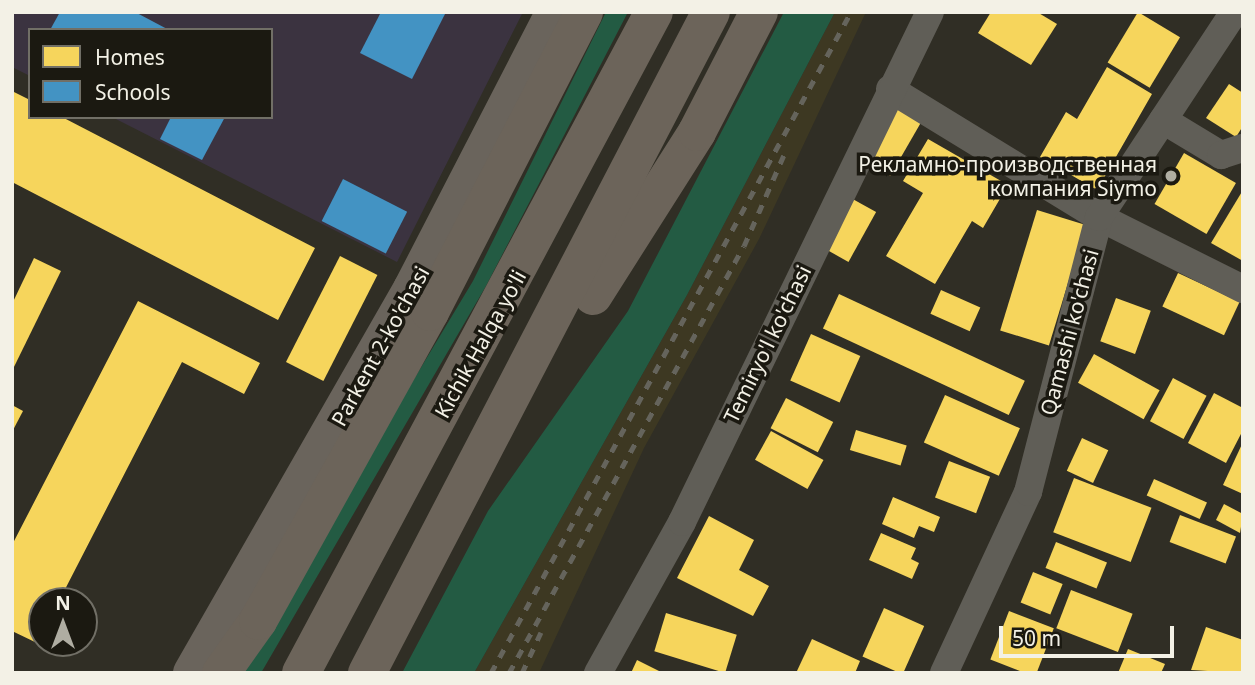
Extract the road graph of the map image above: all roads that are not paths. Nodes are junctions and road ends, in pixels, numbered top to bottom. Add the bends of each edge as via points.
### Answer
1 (555, 12) edge
2 (584, 12) edge
3 (654, 12) edge
4 (711, 12) edge
5 (759, 12) edge
6 (930, 12) edge
7 (1234, 12) edge
8 (890, 89) junction
9 (1163, 120) junction
10 (1243, 148) edge
11 (1099, 217) junction
12 (1243, 289) edge
13 (463, 494) junction
14 (192, 673) edge
15 (221, 673) edge
16 (301, 673) edge
17 (368, 673) edge
18 (598, 673) edge
19 (944, 673) edge

1 - 14 main road, Parkent 2-ko'chasi via 393,325
2 - 15 highway via 430,312 258,621
3 - 16 highway, Kichik Halqa yo'li
4 - 13 highway
5 - 13 highway via 664,187
6 - 8 street, Temiryo'l ko'chasi
7 - 9 street, Qamashi ko'chasi
8 - 11 street
8 - 18 street, Temiryo'l ko'chasi via 682,522
9 - 10 street via 1222,155
9 - 11 street, Qamashi ko'chasi
11 - 12 street
11 - 19 street, Qamashi ko'chasi via 1028,492
13 - 17 highway

